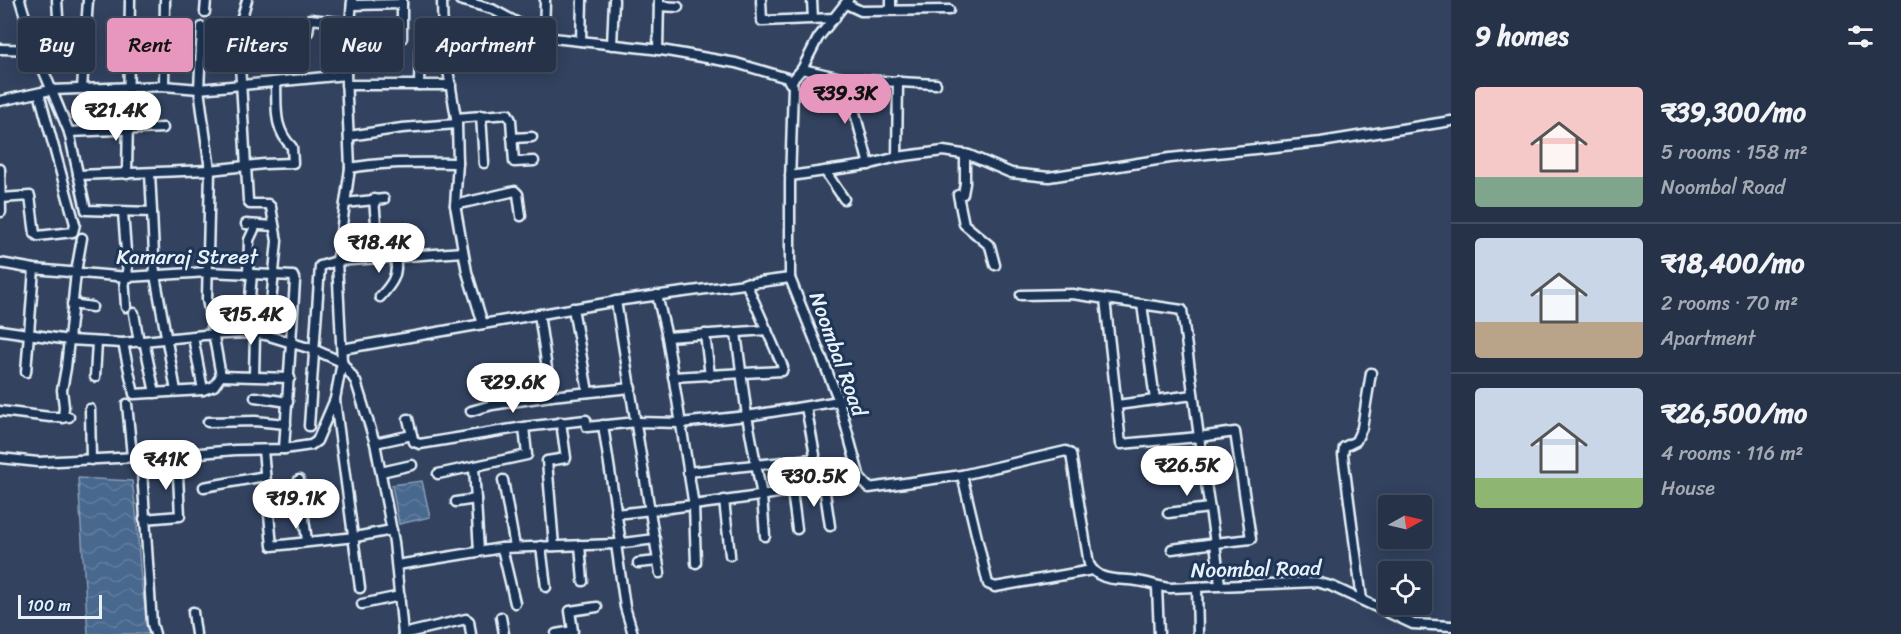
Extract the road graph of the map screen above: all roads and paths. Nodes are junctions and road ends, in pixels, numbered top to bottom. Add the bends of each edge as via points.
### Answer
1 (20, 0) edge
2 (57, 0) edge
3 (88, 0) edge
4 (130, 0) edge
5 (165, 0) edge
6 (206, 0) edge
7 (248, 0) edge
8 (442, 0) edge
9 (460, 0) edge
10 (545, 0) edge
11 (582, 0) edge
12 (614, 0) edge
13 (761, 0) edge
14 (812, 0) edge
15 (891, 0) edge
16 (352, 2) edge
17 (402, 2) edge
18 (847, 2) edge
19 (659, 3) edge
20 (678, 7) dead end
21 (891, 10) junction
22 (949, 10) dead end
23 (205, 12) dead end
24 (25, 18) edge
25 (58, 18) edge
26 (86, 18) edge
27 (350, 18) edge
28 (402, 18) edge
29 (509, 18) edge
30 (545, 18) edge
31 (835, 18) junction
32 (813, 19) junction
33 (321, 20) edge
34 (309, 26) edge
35 (201, 27) dead end
36 (556, 38) edge
37 (581, 41) junction
38 (612, 45) junction
39 (0, 49) edge
40 (18, 50) edge
41 (658, 50) junction
42 (802, 69) junction
43 (44, 72) edge
44 (82, 72) edge
45 (346, 72) edge
46 (419, 72) edge
47 (346, 75) junction
48 (846, 79) junction
49 (898, 81) junction
50 (276, 82) junction
51 (790, 83) junction
52 (936, 84) dead end
53 (242, 85) junction
54 (346, 85) junction
55 (419, 85) junction
56 (451, 85) junction
57 (164, 86) junction
58 (129, 87) junction
59 (82, 89) junction
60 (198, 89) junction
61 (51, 90) junction
62 (39, 93) junction
63 (0, 101) edge
64 (481, 115) junction
65 (456, 121) junction
66 (1451, 121) edge
67 (128, 128) junction
68 (163, 129) dead end
69 (69, 132) junction
70 (348, 136) junction
71 (532, 137) dead end
72 (512, 138) junction
73 (965, 154) junction
74 (897, 157) junction
75 (534, 161) dead end
76 (458, 163) junction
77 (484, 163) dead end
78 (869, 165) junction
79 (245, 166) junction
80 (350, 168) junction
81 (0, 169) edge
82 (210, 170) junction
83 (825, 171) junction
84 (150, 173) junction
85 (128, 174) junction
86 (78, 175) junction
87 (790, 177) junction
88 (1, 198) edge
89 (384, 199) dead end
90 (844, 199) dead end
91 (374, 200) junction
92 (345, 203) junction
93 (455, 205) junction
94 (1, 212) edge
95 (123, 212) junction
96 (152, 212) junction
97 (521, 216) dead end
98 (376, 223) dead end
99 (273, 226) junction
100 (82, 238) dead end
101 (463, 252) junction
102 (395, 256) junction
103 (337, 261) junction
104 (0, 263) edge
105 (995, 265) dead end
106 (34, 268) junction
107 (76, 272) junction
108 (208, 272) junction
109 (250, 274) junction
110 (155, 275) junction
111 (274, 275) junction
112 (126, 277) junction
113 (790, 278) junction
114 (746, 283) junction
115 (657, 295) junction
116 (1021, 295) dead end
117 (380, 297) dead end
118 (1105, 299) junction
119 (616, 301) junction
120 (72, 304) junction
121 (1142, 304) junction
122 (126, 306) dead end
123 (92, 307) dead end
124 (573, 308) junction
125 (134, 313) dead end
126 (539, 314) junction
127 (483, 324) junction
128 (0, 330) edge
129 (767, 330) junction
130 (251, 333) junction
131 (736, 333) junction
132 (266, 334) junction
133 (705, 334) junction
134 (29, 335) junction
135 (212, 335) junction
136 (193, 337) junction
137 (667, 337) junction
138 (69, 339) junction
139 (167, 339) junction
140 (142, 341) junction
141 (97, 342) junction
142 (123, 343) junction
143 (292, 343) junction
144 (342, 349) junction
145 (315, 351) junction
146 (342, 362) junction
147 (26, 372) dead end
148 (1371, 373) dead end
149 (742, 374) junction
150 (221, 376) junction
151 (254, 376) dead end
152 (710, 376) junction
153 (95, 377) dead end
154 (673, 377) junction
155 (290, 378) junction
156 (631, 388) junction
157 (203, 390) junction
158 (176, 391) junction
159 (588, 392) junction
160 (155, 393) junction
161 (1193, 395) junction
162 (551, 396) junction
163 (255, 397) dead end
164 (335, 399) junction
165 (1155, 400) junction
166 (839, 401) junction
167 (288, 402) junction
168 (127, 404) dead end
169 (1117, 405) junction
170 (806, 407) junction
171 (90, 409) dead end
172 (0, 411) edge
173 (471, 411) dead end
174 (747, 416) junction
175 (408, 419) dead end
176 (208, 422) dead end
177 (561, 422) junction
178 (637, 422) junction
179 (680, 423) junction
180 (286, 424) junction
181 (603, 425) junction
182 (309, 426) dead end
183 (524, 427) junction
184 (412, 435) junction
185 (1199, 436) junction
186 (375, 443) junction
187 (284, 449) junction
188 (263, 450) junction
189 (177, 455) junction
190 (136, 456) junction
191 (0, 458) edge
192 (91, 460) junction
193 (412, 465) dead end
194 (756, 465) junction
195 (474, 467) junction
196 (381, 472) junction
197 (688, 472) junction
198 (438, 474) dead end
199 (962, 475) junction
200 (265, 476) junction
201 (860, 478) junction
202 (298, 480) dead end
203 (503, 480) dead end
204 (824, 486) junction
205 (204, 488) dead end
206 (792, 491) junction
207 (762, 495) junction
208 (476, 499) junction
209 (724, 500) junction
210 (456, 502) dead end
211 (694, 506) junction
212 (1209, 508) junction
213 (651, 510) junction
214 (1168, 513) dead end
215 (616, 514) junction
216 (144, 519) junction
217 (830, 526) dead end
218 (797, 529) dead end
219 (392, 530) junction
220 (765, 536) dead end
221 (355, 537) junction
222 (655, 539) junction
223 (307, 541) junction
224 (1215, 543) junction
225 (619, 544) junction
226 (580, 545) junction
227 (541, 546) junction
228 (554, 546) junction
229 (515, 547) junction
230 (502, 548) junction
231 (1172, 549) dead end
232 (479, 551) junction
233 (729, 555) dead end
234 (658, 561) junction
235 (638, 563) dead end
236 (696, 563) dead end
237 (397, 565) junction
238 (1092, 570) junction
239 (660, 573) dead end
240 (583, 581) dead end
241 (1220, 585) junction
242 (546, 587) dead end
243 (1156, 587) junction
244 (1197, 587) junction
245 (360, 588) dead end
246 (400, 596) junction
247 (1362, 600) junction
248 (515, 603) dead end
249 (362, 604) dead end
250 (597, 607) dead end
251 (193, 612) dead end
252 (501, 617) dead end
253 (1451, 626) edge
254 (1431, 630) edge
255 (155, 634) edge
256 (196, 634) edge
257 (403, 634) edge
258 (471, 634) edge
259 (504, 634) edge
260 (556, 634) edge
261 (633, 634) edge
262 (1159, 634) edge
263 (1198, 634) edge

1 - 24 street
2 - 25 street
3 - 26 street
4 - 58 street
5 - 57 street
6 - 23 street
7 - 53 street via 238,31
8 - 56 street via 443,40
9 - 29 street
10 - 30 street
11 - 37 street
12 - 38 street
13 - 32 street via 762,21
14 - 32 street
15 - 21 street
16 - 17 street
16 - 27 street
17 - 28 street
18 - 21 street via 861,10
18 - 31 street
19 - 20 street
19 - 41 street
21 - 22 street
31 - 32 street
31 - 42 street via 818,38
33 - 34 street via 310,19
35 - 60 street
36 - 37 street
37 - 38 street
38 - 41 street
39 - 40 street
41 - 51 street via 736,63 787,78
42 - 48 street
42 - 51 street
43 - 61 street
44 - 59 street
45 - 47 street
46 - 55 street
47 - 50 street
47 - 54 street
48 - 49 street
48 - 78 street
49 - 52 street
49 - 74 street
50 - 53 street
50 - 79 street via 278,126 292,147 293,163
51 - 87 street
53 - 60 street
53 - 79 street
54 - 55 street
54 - 70 street
55 - 56 street
56 - 65 street
57 - 58 street
57 - 60 street
58 - 59 street
58 - 67 street
59 - 61 street
60 - 82 street
61 - 62 street
61 - 69 street
62 - 63 street
62 - 88 street via 75,224 73,232 36,236 30,196
64 - 65 street
64 - 72 street via 508,114
64 - 77 street
65 - 70 street
65 - 76 street
66 - 73 street via 1049,177 1011,173
67 - 68 street
67 - 69 street
67 - 85 street
69 - 86 street
70 - 80 street
71 - 72 street
72 - 75 street via 514,162
73 - 74 street via 936,151
73 - 105 street via 965,183 963,194 958,195 964,224 990,246
74 - 78 street
76 - 80 street via 391,162
76 - 93 street
78 - 83 street
79 - 82 street
79 - 99 street via 248,203 268,204
80 - 92 street
81 - 88 street
82 - 84 street
82 - 108 street
83 - 87 street
83 - 90 street
84 - 85 street
84 - 96 street
85 - 86 street
86 - 95 street via 86,210
87 - 113 street
88 - 94 street
89 - 91 street
91 - 92 street
91 - 98 street
92 - 103 street
93 - 97 street via 515,191
93 - 101 street
95 - 96 street
95 - 112 street
96 - 110 street
99 - 109 street via 251,224
99 - 111 street via 277,241
100 - 107 street
101 - 102 street
101 - 127 street
102 - 103 street
102 - 117 street via 397,272
103 - 144 street
103 - 145 street via 319,269
104 - 106 street, Kamaraj Street
106 - 107 street, Kamaraj Street
106 - 134 street
107 - 112 street, Kamaraj Street
107 - 120 street
108 - 109 street, Kamaraj Street
108 - 110 street, Kamaraj Street
108 - 135 street
109 - 111 street, Kamaraj Street
109 - 130 street
110 - 112 street, Kamaraj Street
110 - 139 street
111 - 132 street
111 - 143 street, Kamaraj Street via 292,276 295,281
112 - 122 street
113 - 114 street, Noombal Road
113 - 166 street, Noombal Road
114 - 115 street, Noombal Road
114 - 129 street
115 - 119 street, Noombal Road
115 - 137 street
116 - 118 street via 1072,294
118 - 121 street
118 - 169 street
119 - 124 street, Noombal Road
119 - 156 street
120 - 123 street
120 - 138 street
121 - 161 street via 1182,310
121 - 165 street
124 - 126 street, Noombal Road
124 - 159 street
125 - 140 street
126 - 127 street, Noombal Road
126 - 162 street
127 - 144 street, Noombal Road
128 - 134 street
129 - 131 street
129 - 149 street via 782,371
130 - 132 street
130 - 135 street
130 - 151 street
131 - 133 street
131 - 149 street
132 - 143 street
133 - 137 street
133 - 152 street
134 - 138 street
134 - 147 street
135 - 136 street
135 - 150 street
136 - 139 street
136 - 157 street
137 - 154 street
138 - 141 street
138 - 172 street via 62,390 66,418
139 - 140 street
139 - 158 street
140 - 142 street
140 - 160 street
141 - 142 street
141 - 153 street
142 - 160 street via 134,394
143 - 145 street
143 - 155 street
144 - 146 street
145 - 146 street
145 - 182 street
146 - 164 street
146 - 186 street via 356,382
148 - 247 street via 1362,429 1356,441 1344,447 1343,455
149 - 152 street
149 - 174 street
150 - 155 street
150 - 157 street via 214,386
152 - 154 street
154 - 179 street
155 - 167 street
156 - 159 street
156 - 178 street
157 - 158 street
158 - 160 street
159 - 162 street
161 - 165 street
161 - 185 street
162 - 173 street
163 - 167 street
164 - 187 street via 318,441
164 - 221 street
165 - 169 street
166 - 170 street
166 - 201 street, Noombal Road
167 - 180 street
168 - 190 street
169 - 185 street via 1121,444
170 - 174 street
170 - 194 street via 814,445 812,459
171 - 192 street
174 - 179 street
174 - 194 street
175 - 184 street
176 - 180 street
177 - 181 street via 586,420 587,427
177 - 183 street
177 - 228 street via 566,458 547,461
178 - 179 street
178 - 181 street
178 - 213 street
179 - 197 street
180 - 187 street
181 - 215 street
183 - 184 street via 420,444 414,442
183 - 195 street via 527,455
184 - 186 street
185 - 212 street
185 - 224 street via 1235,432 1251,539
186 - 196 street
187 - 188 street
188 - 189 street
188 - 200 street
189 - 190 street
189 - 216 street via 180,516
190 - 192 street
190 - 216 street
191 - 192 street via 38,462
193 - 196 street
194 - 197 street
194 - 207 street
195 - 198 street
195 - 208 street
196 - 219 street
197 - 211 street
199 - 201 street via 869,488
199 - 238 street via 988,584 995,587
199 - 238 street via 1050,454 1071,454
200 - 205 street
200 - 223 street via 272,546
201 - 204 street
202 - 223 street
203 - 229 street
204 - 206 street
204 - 217 street
206 - 207 street
206 - 218 street
207 - 209 street
207 - 220 street
208 - 210 street
208 - 232 street
209 - 211 street
209 - 233 street
211 - 213 street
211 - 236 street
212 - 214 street
212 - 224 street
213 - 215 street
213 - 222 street
215 - 225 street
216 - 255 street
219 - 221 street
219 - 237 street
221 - 223 street
221 - 245 street
222 - 225 street
222 - 234 street
224 - 231 street
224 - 241 street
225 - 226 street
225 - 261 street via 625,607
226 - 228 street
226 - 240 street
227 - 228 street
227 - 229 street
227 - 242 street
229 - 230 street
230 - 232 street
230 - 248 street
232 - 237 street
234 - 235 street
234 - 239 street
237 - 246 street
238 - 243 street, Noombal Road via 1099,576
241 - 244 street, Noombal Road
241 - 247 street, Noombal Road via 1316,582
243 - 244 street, Noombal Road
243 - 262 street
244 - 263 street
246 - 249 street
246 - 257 street
247 - 254 street, Noombal Road
250 - 260 street via 570,611 573,631
251 - 256 street
252 - 259 street
253 - 254 street, Noombal Road
257 - 258 street via 466,619

